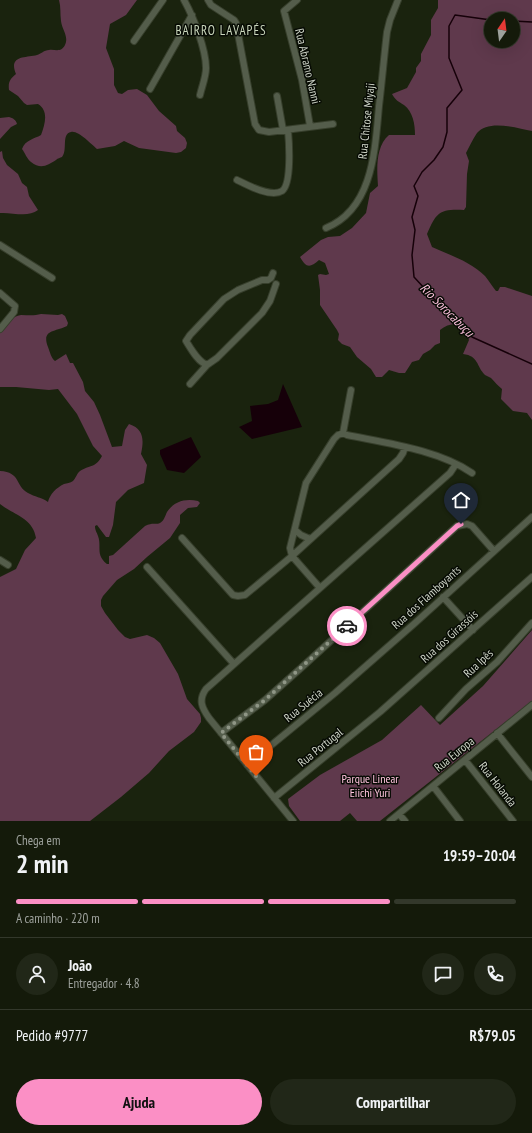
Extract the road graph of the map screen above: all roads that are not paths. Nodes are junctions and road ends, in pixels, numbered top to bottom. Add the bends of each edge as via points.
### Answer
1 (163, 0) edge
2 (184, 0) edge
3 (208, 0) edge
4 (297, 0) edge
5 (398, 0) edge
6 (192, 15) junction
7 (134, 41) dead end
8 (150, 89) dead end
9 (200, 95) dead end
10 (277, 96) dead end
11 (333, 124) dead end
12 (310, 126) junction
13 (286, 130) junction
14 (237, 180) dead end
15 (326, 228) dead end
16 (0, 245) edge
17 (273, 273) dead end
18 (52, 278) dead end
19 (276, 284) dead end
20 (0, 293) edge
21 (0, 329) edge
22 (207, 365) junction
23 (190, 384) dead end
24 (351, 390) dead end
25 (343, 433) junction
26 (405, 447) junction
27 (456, 464) junction
28 (472, 473) dead end
29 (532, 517) edge
30 (294, 530) junction
31 (182, 538) dead end
32 (310, 539) junction
33 (494, 551) junction
34 (292, 556) junction
35 (0, 560) edge
36 (8, 565) dead end
37 (148, 567) dead end
38 (532, 577) edge
39 (320, 588) junction
40 (443, 597) junction
41 (532, 623) edge
42 (473, 630) junction
43 (234, 664) junction
44 (335, 693) joint
45 (531, 707) edge
46 (380, 712) joint
47 (438, 718) dead end
48 (221, 733) junction
49 (497, 733) junction
50 (465, 760) junction
51 (247, 765) junction
52 (532, 777) edge
53 (433, 786) junction
54 (274, 798) junction
55 (399, 814) junction
56 (294, 821) edge
57 (390, 821) edge
58 (405, 821) edge
59 (460, 821) edge
60 (513, 821) edge

1 - 7 street
2 - 6 street
3 - 13 street via 236,23 257,128 260,132
4 - 12 street, Rua Abramo Nanni via 284,11 301,75
5 - 15 street, Rua Chitose Miyaji via 387,32 374,156 369,177 349,212 336,224
6 - 8 street
6 - 9 street via 206,69
10 - 13 street
11 - 12 street
12 - 13 street
13 - 14 street via 289,141 288,176 284,189 272,193 250,187
16 - 18 street
17 - 22 street via 268,280 238,290 224,299 190,335 186,341 202,364
19 - 22 street via 262,313
20 - 21 street via 15,306 14,312
22 - 23 street
24 - 25 street
25 - 26 street
25 - 30 street via 334,439 306,483
26 - 27 street
26 - 32 street via 399,459
27 - 28 street
27 - 39 street via 450,473
29 - 33 street, Rua dos Flamboyants
30 - 32 street
30 - 34 street via 290,548
31 - 34 street via 233,595 238,596 247,594
32 - 34 street
33 - 40 street, Rua dos Flamboyants
33 - 48 street via 472,526 457,526 265,700
34 - 39 street
35 - 36 street
37 - 43 street
38 - 42 street, Rua dos Girassóis
39 - 43 street
40 - 42 street
40 - 44 street, Rua dos Flamboyants
41 - 47 street, Rua Ipês via 497,662
42 - 46 street, Rua dos Girassóis
43 - 48 street via 202,695 202,709
44 - 51 street, Rua Suécia
45 - 49 street, Rua Europa
46 - 54 street, Rua Portugal
48 - 51 street
49 - 50 street, Rua Europa
49 - 52 street
50 - 53 street, Rua Europa
50 - 60 street, Rua Holanda
51 - 54 street
53 - 55 street, Rua Europa
53 - 59 street
54 - 56 street
55 - 57 street, Rua Europa
55 - 58 street

